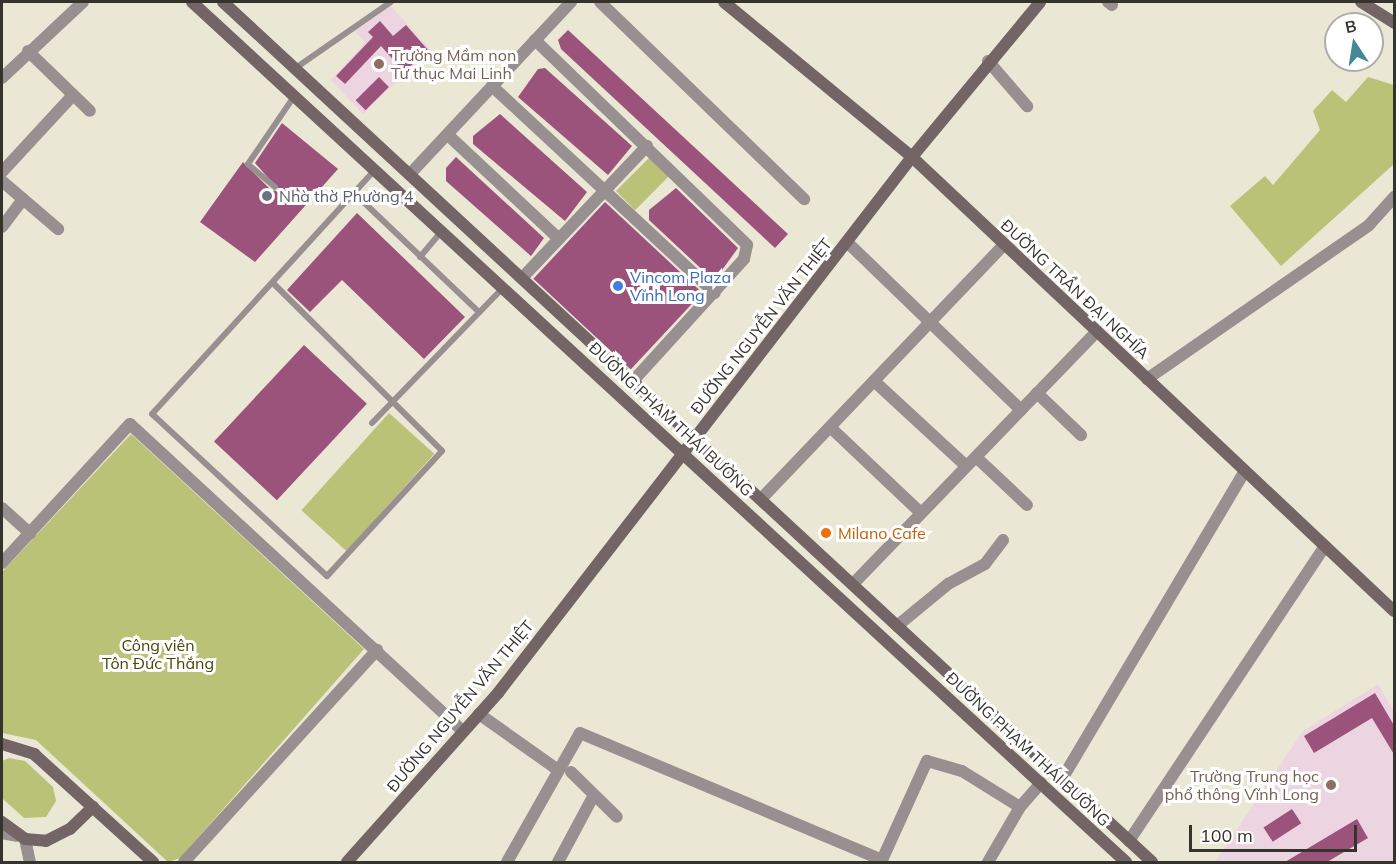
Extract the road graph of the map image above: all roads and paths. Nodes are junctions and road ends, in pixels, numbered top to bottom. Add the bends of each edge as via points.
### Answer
1 (83, 2) edge
2 (192, 2) edge
3 (223, 2) edge
4 (391, 2) edge
5 (571, 2) edge
6 (600, 2) edge
7 (724, 2) edge
8 (1040, 2) edge
9 (1361, 2) edge
10 (1395, 23) edge
11 (535, 40) junction
12 (28, 51) junction
13 (988, 62) junction
14 (297, 67) junction
15 (2, 78) edge
16 (492, 87) junction
17 (295, 94) junction
18 (73, 95) junction
19 (1027, 106) dead end
20 (90, 111) dead end
21 (448, 135) junction
22 (647, 146) junction
23 (912, 157) junction
24 (377, 168) junction
25 (2, 172) edge
26 (410, 174) junction
27 (2, 181) edge
28 (275, 187) dead end
29 (604, 191) junction
30 (354, 194) junction
31 (1395, 197) edge
32 (23, 199) junction
33 (804, 199) dead end
34 (455, 216) junction
35 (2, 227) edge
36 (58, 229) dead end
37 (444, 230) junction
38 (559, 239) junction
39 (847, 242) junction
40 (1004, 244) junction
41 (420, 256) junction
42 (522, 278) junction
43 (273, 283) junction
44 (503, 287) junction
45 (715, 293) junction
46 (479, 312) junction
47 (931, 322) junction
48 (1097, 331) junction
49 (1148, 379) junction
50 (633, 381) junction
51 (874, 381) junction
52 (1037, 393) junction
53 (392, 401) junction
54 (1021, 410) junction
55 (372, 423) dead end
56 (830, 427) junction
57 (1081, 435) dead end
58 (695, 439) junction
59 (685, 454) junction
60 (976, 457) junction
61 (966, 466) junction
62 (1245, 471) junction
63 (761, 499) junction
64 (1027, 505) dead end
65 (2, 508) edge
66 (921, 513) junction
67 (30, 533) junction
68 (1003, 540) dead end
69 (1325, 546) junction
70 (2, 563) edge
71 (853, 584) junction
72 (839, 597) junction
73 (1395, 611) edge
74 (897, 626) junction
75 (377, 650) junction
76 (479, 714) junction
77 (463, 731) junction
78 (2, 744) edge
79 (558, 770) junction
80 (571, 772) dead end
81 (1062, 779) junction
82 (1041, 783) junction
83 (594, 795) junction
84 (93, 807) junction
85 (1020, 807) junction
86 (617, 818) dead end
87 (2, 822) edge
88 (2, 833) edge
89 (21, 837) junction
90 (1129, 841) junction
91 (884, 861) edge
92 (30, 862) edge
93 (153, 862) edge
94 (184, 862) edge
95 (346, 862) edge
96 (507, 862) edge
97 (558, 862) edge
98 (988, 862) edge
99 (1126, 862) edge
100 (1152, 862) edge

1 - 12 street
2 - 17 main road, ĐƯỜNG PHẠM THÁI BƯỜNG
3 - 14 main road, ĐƯỜNG PHẠM THÁI BƯỜNG
4 - 14 lane
5 - 11 street
6 - 33 street
7 - 23 main road, ĐƯỜNG TRẦN ĐẠI NGHĨA
8 - 13 main road, ĐƯỜNG NGUYỄN VĂN THIỆT
9 - 10 main road
11 - 16 street
11 - 22 street
12 - 15 street
12 - 18 street
13 - 19 street
13 - 23 main road, ĐƯỜNG NGUYỄN VĂN THIỆT
14 - 26 main road, ĐƯỜNG PHẠM THÁI BƯỜNG
16 - 21 street
16 - 29 street
17 - 24 main road, ĐƯỜNG PHẠM THÁI BƯỜNG
17 - 28 lane via 248,164
18 - 20 street
18 - 25 street
21 - 26 street
21 - 38 street
22 - 29 street
22 - 45 street via 746,243 745,257
23 - 39 main road, ĐƯỜNG NGUYỄN VĂN THIỆT
23 - 40 main road, ĐƯỜNG TRẦN ĐẠI NGHĨA
24 - 30 lane
24 - 37 main road, ĐƯỜNG PHẠM THÁI BƯỜNG
26 - 34 main road, ĐƯỜNG PHẠM THÁI BƯỜNG
27 - 32 street
29 - 38 street
29 - 45 street
30 - 41 lane
30 - 43 lane
31 - 49 street via 1369,225
32 - 35 street
32 - 36 street
34 - 37 main road
34 - 42 main road, ĐƯỜNG PHẠM THÁI BƯỜNG
37 - 41 lane
37 - 44 main road, ĐƯỜNG PHẠM THÁI BƯỜNG
38 - 42 street
39 - 47 street
39 - 58 main road, ĐƯỜNG NGUYỄN VĂN THIỆT
40 - 47 street
40 - 48 main road, ĐƯỜNG TRẦN ĐẠI NGHĨA
41 - 46 lane
42 - 50 main road, ĐƯỜNG PHẠM THÁI BƯỜNG
43 - 53 lane
43 - 53 lane via 152,414 327,576 442,451
44 - 46 lane
44 - 59 main road, ĐƯỜNG PHẠM THÁI BƯỜNG
45 - 50 street
46 - 53 lane
47 - 51 street
47 - 54 street
48 - 49 main road, ĐƯỜNG TRẦN ĐẠI NGHĨA
48 - 52 street
49 - 62 main road, ĐƯỜNG TRẦN ĐẠI NGHĨA
50 - 58 main road, ĐƯỜNG PHẠM THÁI BƯỜNG
51 - 56 street
51 - 61 street
52 - 54 street
52 - 57 street
53 - 55 lane
54 - 60 street
56 - 63 street
56 - 66 street
58 - 59 main road, ĐƯỜNG NGUYỄN VĂN THIỆT
58 - 63 main road, ĐƯỜNG PHẠM THÁI BƯỜNG
59 - 72 main road, ĐƯỜNG PHẠM THÁI BƯỜNG
59 - 76 main road, ĐƯỜNG NGUYỄN VĂN THIỆT
60 - 61 street
60 - 64 street
61 - 66 street
62 - 69 main road, ĐƯỜNG TRẦN ĐẠI NGHĨA
62 - 81 street
63 - 71 main road, ĐƯỜNG PHẠM THÁI BƯỜNG
65 - 67 street
66 - 71 street
67 - 70 street
67 - 75 street via 130,424
68 - 74 street
69 - 73 main road, ĐƯỜNG TRẦN ĐẠI NGHĨA
69 - 90 street
71 - 72 main road
71 - 74 main road, ĐƯỜNG PHẠM THÁI BƯỜNG
72 - 82 main road, ĐƯỜNG PHẠM THÁI BƯỜNG
74 - 81 main road, ĐƯỜNG PHẠM THÁI BƯỜNG
75 - 77 street
75 - 94 street
76 - 77 main road, ĐƯỜNG NGUYỄN VĂN THIỆT
76 - 79 street
77 - 95 main road, ĐƯỜNG NGUYỄN VĂN THIỆT
78 - 84 main road via 34,754
79 - 91 street via 574,737 591,734
79 - 96 street
80 - 83 street
81 - 90 main road, ĐƯỜNG PHẠM THÁI BƯỜNG
82 - 85 street
82 - 99 main road, ĐƯỜNG PHẠM THÁI BƯỜNG
83 - 86 street
83 - 97 street
84 - 89 main road via 54,839
84 - 93 main road
85 - 91 street via 962,771 927,761
85 - 98 street
87 - 89 main road
88 - 89 street
89 - 92 street
90 - 100 main road, ĐƯỜNG PHẠM THÁI BƯỜNG

